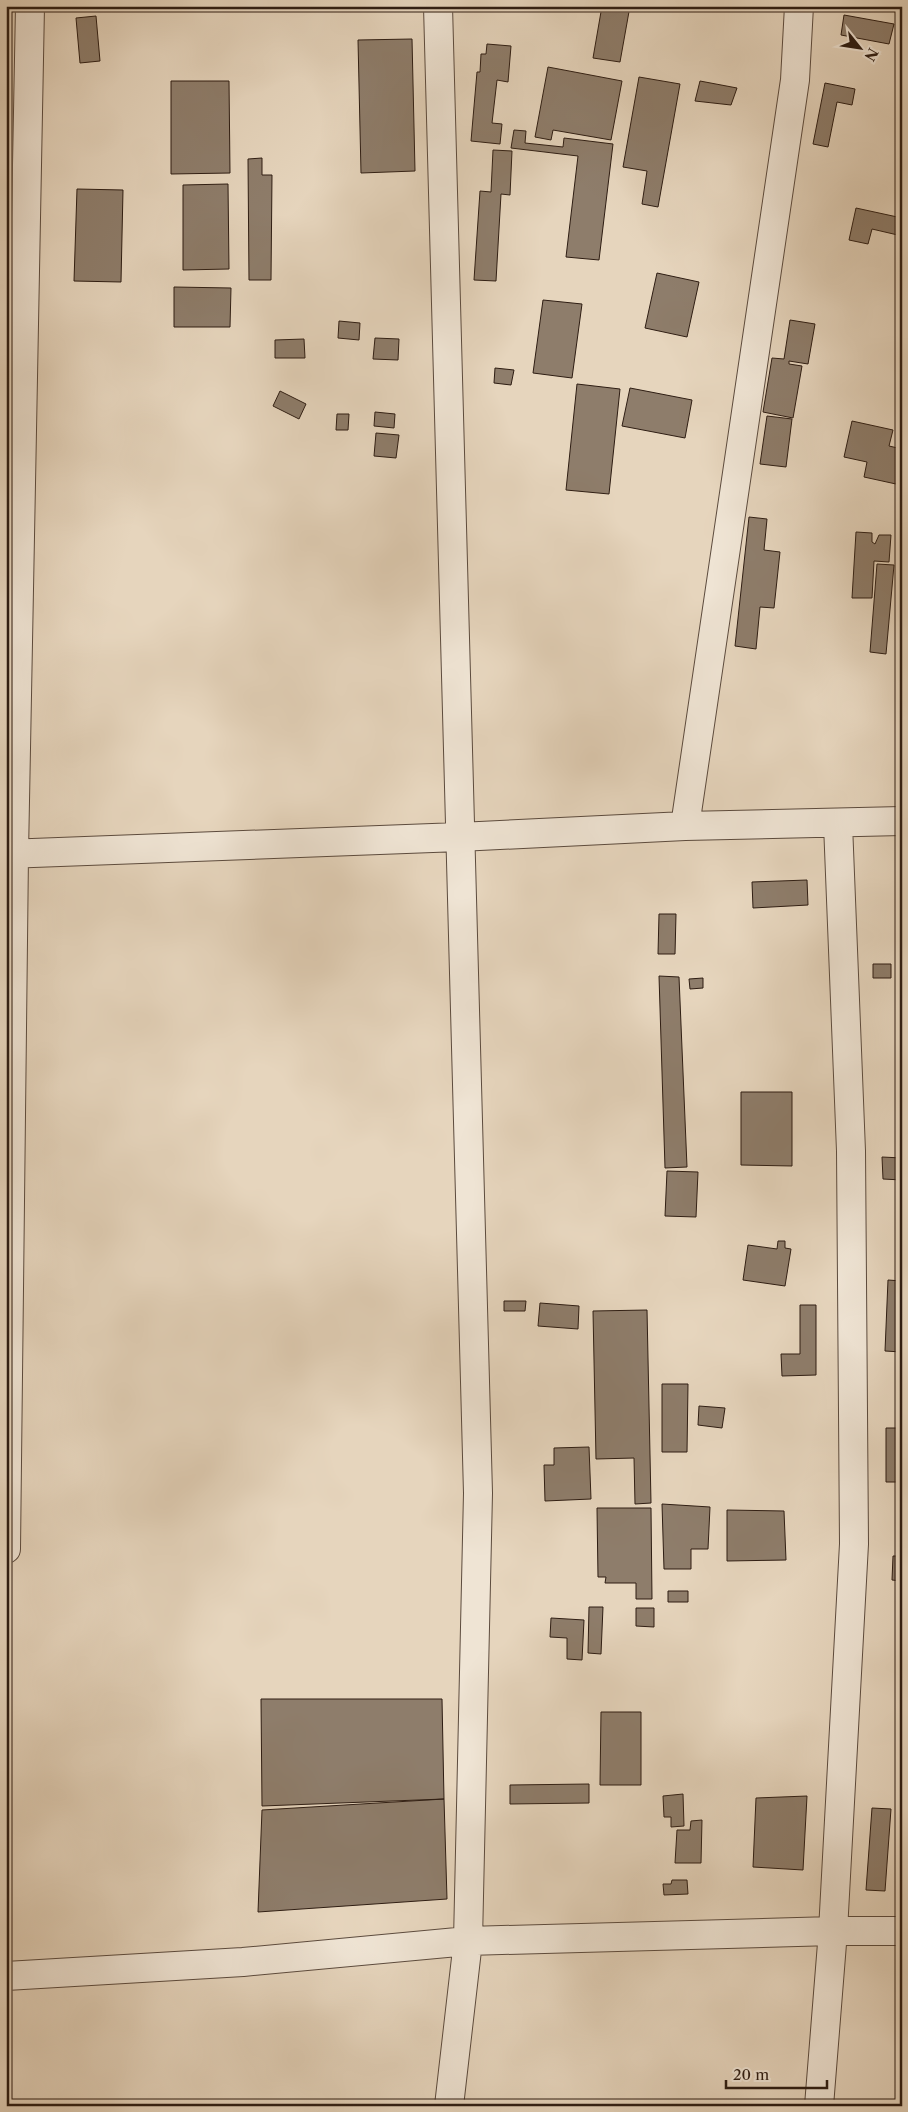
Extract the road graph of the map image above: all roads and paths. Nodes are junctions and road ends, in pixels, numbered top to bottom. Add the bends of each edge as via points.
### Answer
1 (30, 6) edge
2 (438, 6) edge
3 (799, 6) edge
4 (902, 821) edge
5 (838, 824) junction
6 (685, 826) junction
7 (459, 837) junction
8 (10, 854) edge
9 (6, 1549) edge
10 (833, 1931) junction
11 (902, 1931) edge
12 (468, 1942) junction
13 (6, 1976) edge
14 (449, 2106) edge
15 (819, 2106) edge

1 - 8 street
2 - 7 street
3 - 6 street via 795,80
4 - 5 street
5 - 6 street
5 - 10 street via 851,1151 854,1544
6 - 7 street
7 - 8 street
7 - 12 street via 478,1494
8 - 9 street
10 - 11 street
10 - 12 street
10 - 15 street
12 - 13 street via 243,1962
12 - 14 street

